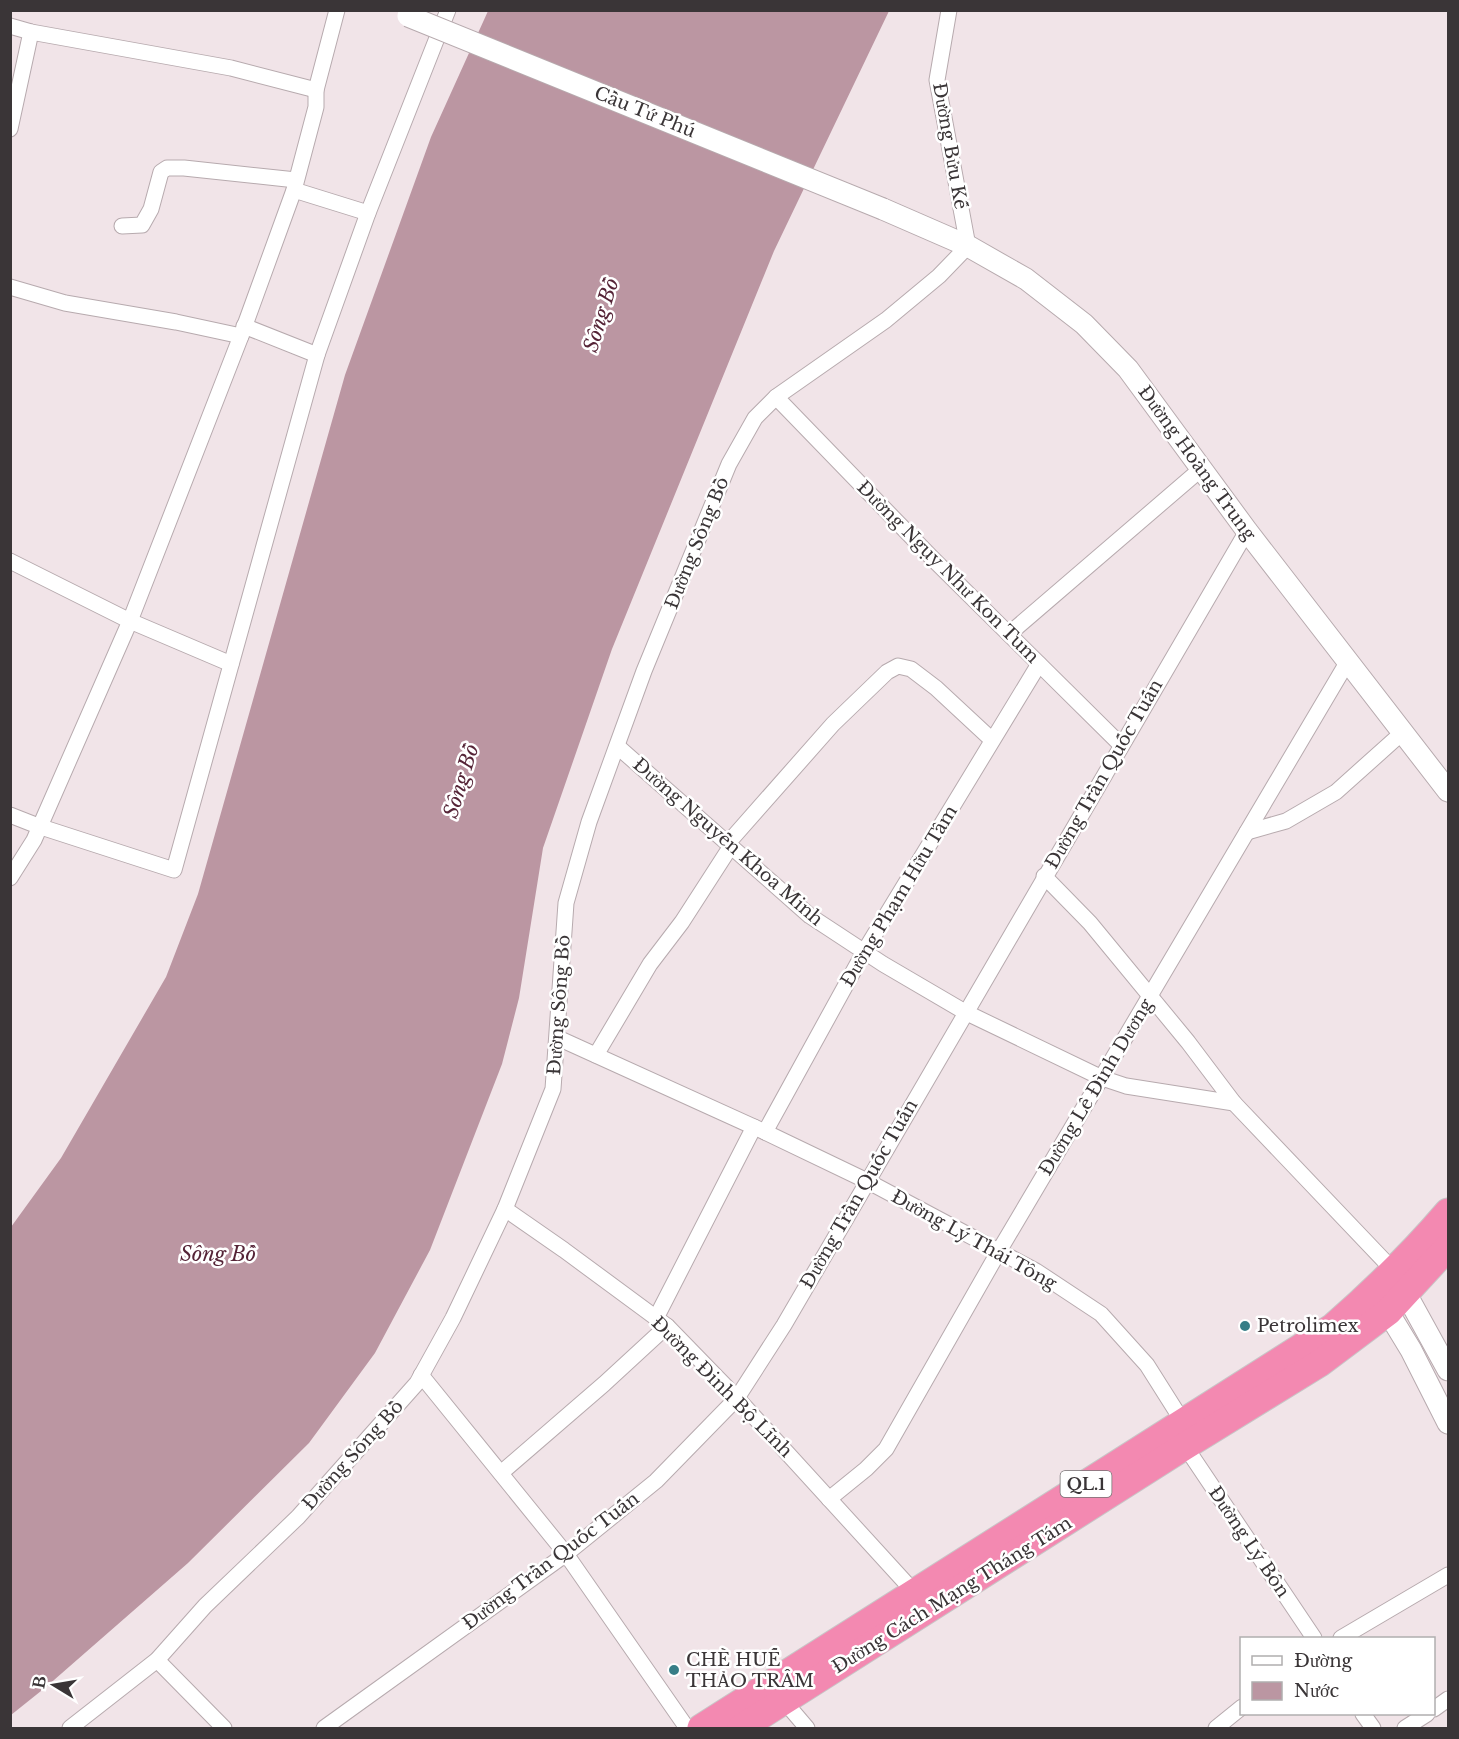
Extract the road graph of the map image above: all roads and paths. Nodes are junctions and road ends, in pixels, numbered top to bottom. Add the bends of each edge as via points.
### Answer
1 (338, 10) edge
2 (448, 10) edge
3 (949, 10) edge
4 (402, 13) edge
5 (10, 26) edge
6 (31, 32) junction
7 (316, 90) junction
8 (10, 129) edge
9 (295, 185) junction
10 (883, 209) joint
11 (368, 213) junction
12 (122, 226) dead end
13 (968, 246) junction
14 (10, 287) edge
15 (242, 331) junction
16 (317, 355) junction
17 (776, 397) junction
18 (1201, 468) junction
19 (1247, 531) junction
20 (10, 561) edge
21 (130, 621) junction
22 (1009, 634) junction
23 (1348, 661) junction
24 (1039, 663) junction
25 (231, 664) junction
26 (1403, 732) junction
27 (992, 740) junction
28 (1121, 745) junction
29 (617, 746) junction
30 (1449, 791) edge
31 (10, 815) edge
32 (38, 826) junction
33 (1247, 832) junction
34 (729, 845) junction
35 (1044, 876) junction
36 (10, 878) edge
37 (864, 951) junction
38 (1150, 997) junction
39 (965, 1012) junction
40 (558, 1038) junction
41 (596, 1055) junction
42 (1102, 1078) junction
43 (1234, 1103) junction
44 (760, 1130) junction
45 (867, 1181) junction
46 (505, 1209) junction
47 (1449, 1212) edge
48 (1449, 1247) edge
49 (999, 1251) junction
50 (1391, 1292) junction
51 (662, 1322) junction
52 (1449, 1370) edge
53 (421, 1375) junction
54 (737, 1398) junction
55 (1449, 1423) edge
56 (1184, 1434) junction
57 (501, 1473) junction
58 (829, 1499) junction
59 (566, 1554) junction
60 (1449, 1575) edge
61 (915, 1593) junction
62 (1313, 1637) edge
63 (1343, 1637) edge
64 (157, 1660) junction
65 (1449, 1699) edge
66 (784, 1701) junction
67 (1435, 1708) edge
68 (1240, 1709) edge
69 (1364, 1715) edge
70 (1424, 1715) edge
71 (70, 1728) edge
72 (224, 1728) edge
73 (324, 1728) edge
74 (687, 1728) edge
75 (701, 1728) edge
76 (741, 1728) edge
77 (807, 1728) edge
78 (1216, 1728) edge
79 (1373, 1728) edge
80 (1406, 1728) edge

1 - 7 street
2 - 11 street
3 - 13 street, Đường Bửu Kế via 937,80
4 - 10 main road, Cầu Tứ Phú, bridge
5 - 6 street
6 - 7 street via 231,68
6 - 8 street
7 - 9 street via 316,107
9 - 11 street
9 - 12 street via 167,168 142,225
9 - 15 street
10 - 13 main road, Đường Hoàng Trung
11 - 16 street
13 - 17 street, Đường Sông Bồ via 886,320
13 - 18 main road, Đường Hoàng Trung via 1026,279 1084,324 1128,369
14 - 15 street via 65,303
15 - 16 street
15 - 21 street
16 - 25 street
17 - 22 street, Đường Ngụy Như Kon Tum
17 - 29 street, Đường Sông Bồ via 755,418 729,464
18 - 19 main road, Đường Hoàng Trung
18 - 22 street
19 - 23 main road, Đường Hoàng Trung
19 - 28 street, Đường Trần Quốc Tuấn
20 - 21 street
21 - 25 street
21 - 32 street
22 - 24 street, Đường Ngụy Như Kon Tum
23 - 26 main road, Đường Hoàng Trung
23 - 33 street, Đường Lê Đình Dương
24 - 27 street, Đường Phạm Hữu Tâm
24 - 28 street, Đường Ngụy Như Kon Tum
25 - 32 street via 174,870
26 - 30 main road, Đường Hoàng Trung
26 - 33 street via 1336,792 1286,821
27 - 34 street via 936,688 911,669 898,666 833,724
27 - 37 street, Đường Phạm Hữu Tâm
28 - 35 street, Đường Trần Quốc Tuấn
29 - 34 street, Đường Nguyễn Khoa Minh
29 - 40 street, Đường Sông Bồ via 589,822 566,903
31 - 32 street
32 - 36 street via 34,840
33 - 38 street, Đường Lê Đình Dương
34 - 37 street, Đường Nguyễn Khoa Minh via 810,916
34 - 41 street via 682,922 650,964
35 - 38 street via 1090,923
35 - 39 street, Đường Trần Quốc Tuấn
37 - 39 street, Đường Nguyễn Khoa Minh
37 - 44 street, Đường Phạm Hữu Tâm
38 - 42 street, Đường Lê Đình Dương
38 - 43 street
39 - 42 street, Đường Nguyễn Khoa Minh
39 - 45 street, Đường Trần Quốc Tuấn
40 - 41 street, Đường Lý Thái Tông
40 - 46 street, Đường Sông Bồ via 553,1089
41 - 44 street, Đường Lý Thái Tông
42 - 43 street, Đường Nguyễn Khoa Minh via 1126,1086
42 - 49 street, Đường Lê Đình Dương
43 - 50 street
44 - 45 street, Đường Lý Thái Tông
44 - 51 street, Đường Phạm Hữu Tâm
45 - 49 street, Đường Lý Thái Tông
45 - 54 street, Đường Trần Quốc Tuấn
46 - 51 street, Đường Đinh Bộ Lĩnh
46 - 53 street, Đường Sông Bồ
47 - 50 highway, Đường Cách Mạng Tháng Tám / QL.1
48 - 50 highway, Đường Cách Mạng Tháng Tám / QL.1
49 - 56 street, Đường Lý Thái Tông via 1101,1314 1147,1365
49 - 58 street, Đường Lê Đình Dương via 886,1449
50 - 52 main road
50 - 55 main road via 1412,1350
50 - 56 highway, Đường Cách Mạng Tháng Tám / QL.1 via 1320,1364
51 - 54 street, Đường Đinh Bộ Lĩnh
51 - 57 street via 604,1384
53 - 57 street
53 - 64 street, Đường Sông Bồ via 298,1517 205,1605
54 - 58 street, Đường Đinh Bộ Lĩnh
54 - 59 street, Đường Trần Quốc Tuấn via 656,1481
56 - 61 highway, Đường Cách Mạng Tháng Tám / QL.1
56 - 62 street, Đường Lý Bôn
56 - 66 highway, Đường Cách Mạng Tháng Tám / QL.1
57 - 59 street
58 - 61 street, Đường Đinh Bộ Lĩnh
59 - 73 street, Đường Trần Quốc Tuấn
59 - 74 street
60 - 63 street
61 - 75 highway, Đường Cách Mạng Tháng Tám / QL.1
64 - 71 street, Đường Sông Bồ
64 - 72 street
65 - 67 street
66 - 76 highway, Đường Cách Mạng Tháng Tám / QL.1
66 - 77 street
68 - 78 street
69 - 79 street
70 - 80 street

